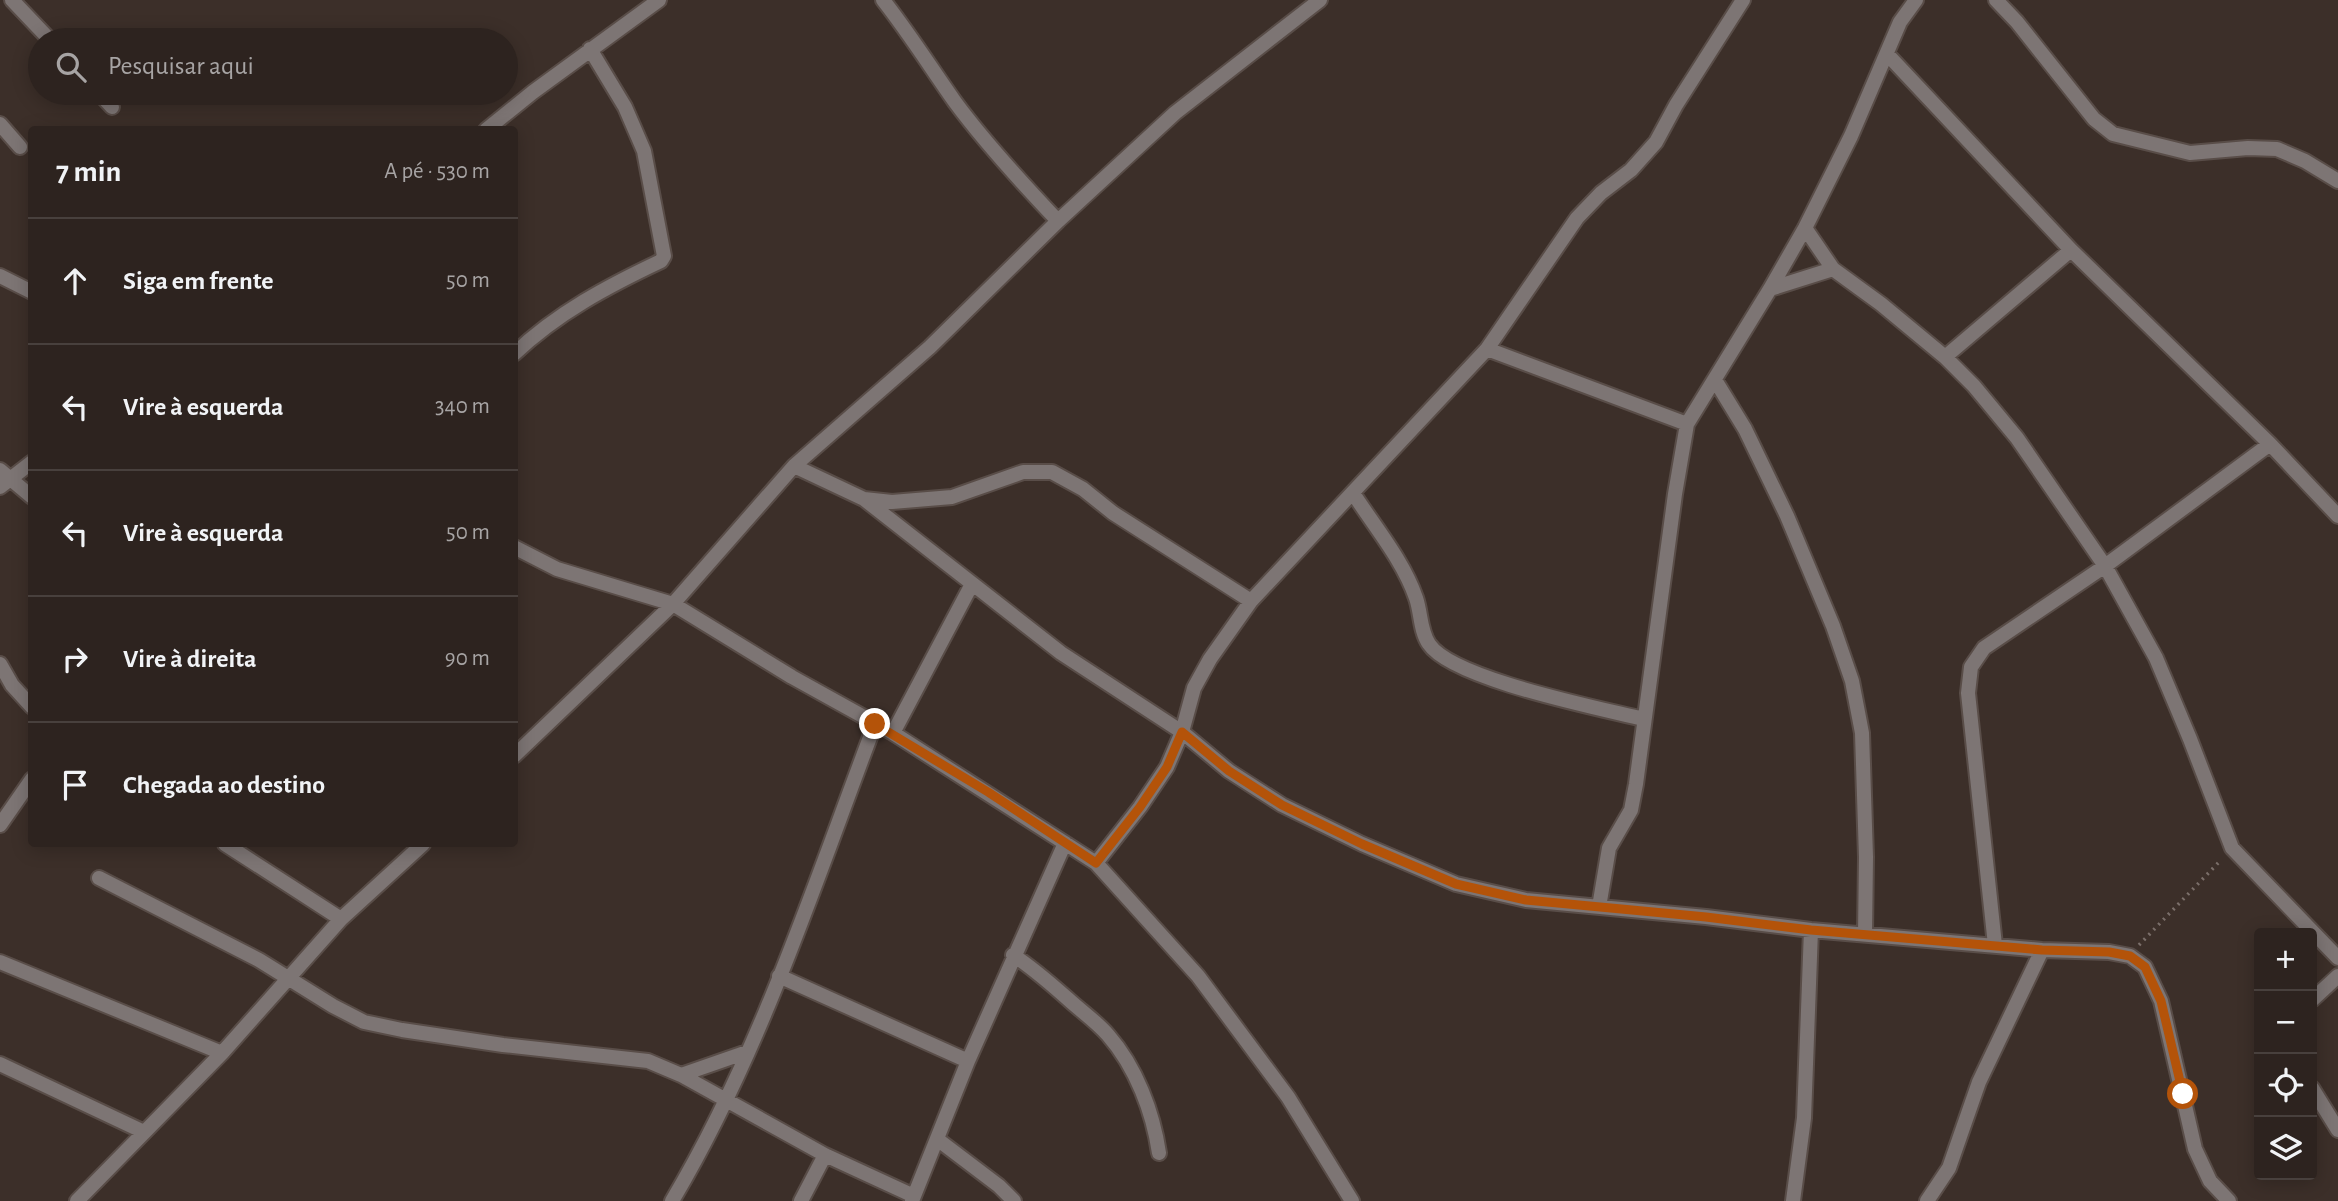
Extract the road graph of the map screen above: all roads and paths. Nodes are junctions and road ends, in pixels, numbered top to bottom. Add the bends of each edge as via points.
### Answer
1 (12, 0) edge
2 (659, 0) edge
3 (883, 0) edge
4 (1320, 0) edge
5 (1743, 0) edge
6 (1916, 0) edge
7 (1996, 0) edge
8 (39, 28) edge
9 (590, 49) junction
10 (1887, 54) junction
11 (0, 124) edge
12 (491, 126) edge
13 (20, 147) dead end
14 (2338, 181) edge
15 (1058, 221) junction
16 (1805, 228) junction
17 (2071, 250) junction
18 (1833, 269) junction
19 (0, 276) edge
20 (1770, 289) junction
21 (28, 290) edge
22 (1487, 349) junction
23 (518, 350) edge
24 (1945, 357) junction
25 (1715, 380) junction
26 (1687, 424) junction
27 (2270, 444) junction
28 (28, 464) edge
29 (794, 466) junction
30 (3, 479) edge
31 (1353, 492) junction
32 (28, 495) edge
33 (864, 499) junction
34 (2338, 516) edge
35 (518, 549) edge
36 (2105, 566) junction
37 (972, 584) junction
38 (1251, 601) junction
39 (673, 604) junction
40 (1, 668) edge
41 (28, 703) edge
42 (1643, 719) junction
43 (875, 724) junction
44 (1182, 732) junction
45 (893, 733) junction
46 (518, 752) edge
47 (28, 785) edge
48 (0, 825) edge
49 (1065, 844) junction
50 (230, 847) edge
51 (420, 847) edge
52 (2232, 848) junction
53 (1096, 863) junction
54 (99, 878) dead end
55 (1599, 907) junction
56 (341, 919) junction
57 (1811, 930) junction
58 (1865, 934) junction
59 (1995, 945) junction
60 (2042, 950) junction
61 (1013, 955) junction
62 (2130, 956) junction
63 (2338, 958) edge
64 (0, 962) edge
65 (779, 976) junction
66 (2338, 976) edge
67 (289, 977) junction
68 (2317, 995) edge
69 (747, 1052) junction
70 (222, 1053) junction
71 (968, 1061) junction
72 (0, 1064) edge
73 (681, 1075) junction
74 (2317, 1096) edge
75 (727, 1099) junction
76 (2338, 1130) edge
77 (144, 1132) junction
78 (937, 1139) junction
79 (1159, 1153) dead end
80 (825, 1155) junction
81 (913, 1199) edge
82 (77, 1201) edge
83 (672, 1201) edge
84 (801, 1201) edge
85 (1014, 1201) edge
86 (1352, 1201) edge
87 (1793, 1201) edge
88 (1927, 1201) edge
89 (2229, 1201) edge

1 - 8 street
2 - 9 street
3 - 15 street via 956,103
4 - 15 street via 1175,113
5 - 22 street via 1656,142 1577,218
6 - 10 street via 1900,22
7 - 14 street via 2094,119 2113,134 2190,153 2277,149
9 - 12 street
9 - 23 street via 625,107 644,151 664,256 598,291
10 - 16 street
10 - 17 street
11 - 13 street
15 - 29 street via 930,347
16 - 18 street
16 - 20 street
17 - 24 street
17 - 27 street
18 - 20 street
18 - 24 street
19 - 21 street
20 - 25 street
22 - 26 street
22 - 31 street
24 - 36 street via 2017,438
25 - 26 street
25 - 58 street via 1745,429 1787,516 1852,681 1862,733
26 - 42 street
27 - 34 street
27 - 36 street
28 - 30 street
29 - 33 street
29 - 39 street
30 - 32 street
31 - 38 street
31 - 42 street via 1416,598 1429,645 1448,660 1484,678
33 - 37 street
33 - 38 street via 892,502 952,497 1023,472 1052,472
35 - 39 street via 557,569
36 - 52 street via 2155,658
36 - 59 street via 1984,648 1971,667 1968,692
37 - 44 street via 1060,653
37 - 45 street
38 - 44 street via 1194,688
39 - 43 street
39 - 46 street
40 - 41 street
42 - 55 street via 1630,810 1609,848
43 - 45 street
43 - 65 street
44 - 53 street via 1167,767
44 - 55 street via 1229,771 1282,805 1444,879 1526,900
45 - 49 street
47 - 48 street
49 - 53 street
49 - 61 street
50 - 56 street
51 - 56 street
52 - 62 path
52 - 63 street
53 - 86 street via 1198,976 1288,1097
54 - 67 street
55 - 57 street
56 - 67 street
57 - 58 street
57 - 87 street via 1804,1118
58 - 59 street
59 - 60 street
60 - 62 street
60 - 88 street via 1979,1082 1949,1168
61 - 71 street
61 - 79 street via 1039,972 1108,1035 1155,1122
62 - 89 street via 2145,967 2161,1001 2195,1149 2210,1181
64 - 70 street
65 - 69 street
65 - 71 street
66 - 68 street
67 - 70 street
67 - 73 street via 364,1022 503,1045 648,1061
69 - 73 street
69 - 75 street
70 - 77 street
71 - 78 street
72 - 77 street
73 - 75 street
74 - 76 street
75 - 80 street
75 - 83 street
77 - 82 street
78 - 81 street
78 - 85 street
80 - 81 street
80 - 84 street

